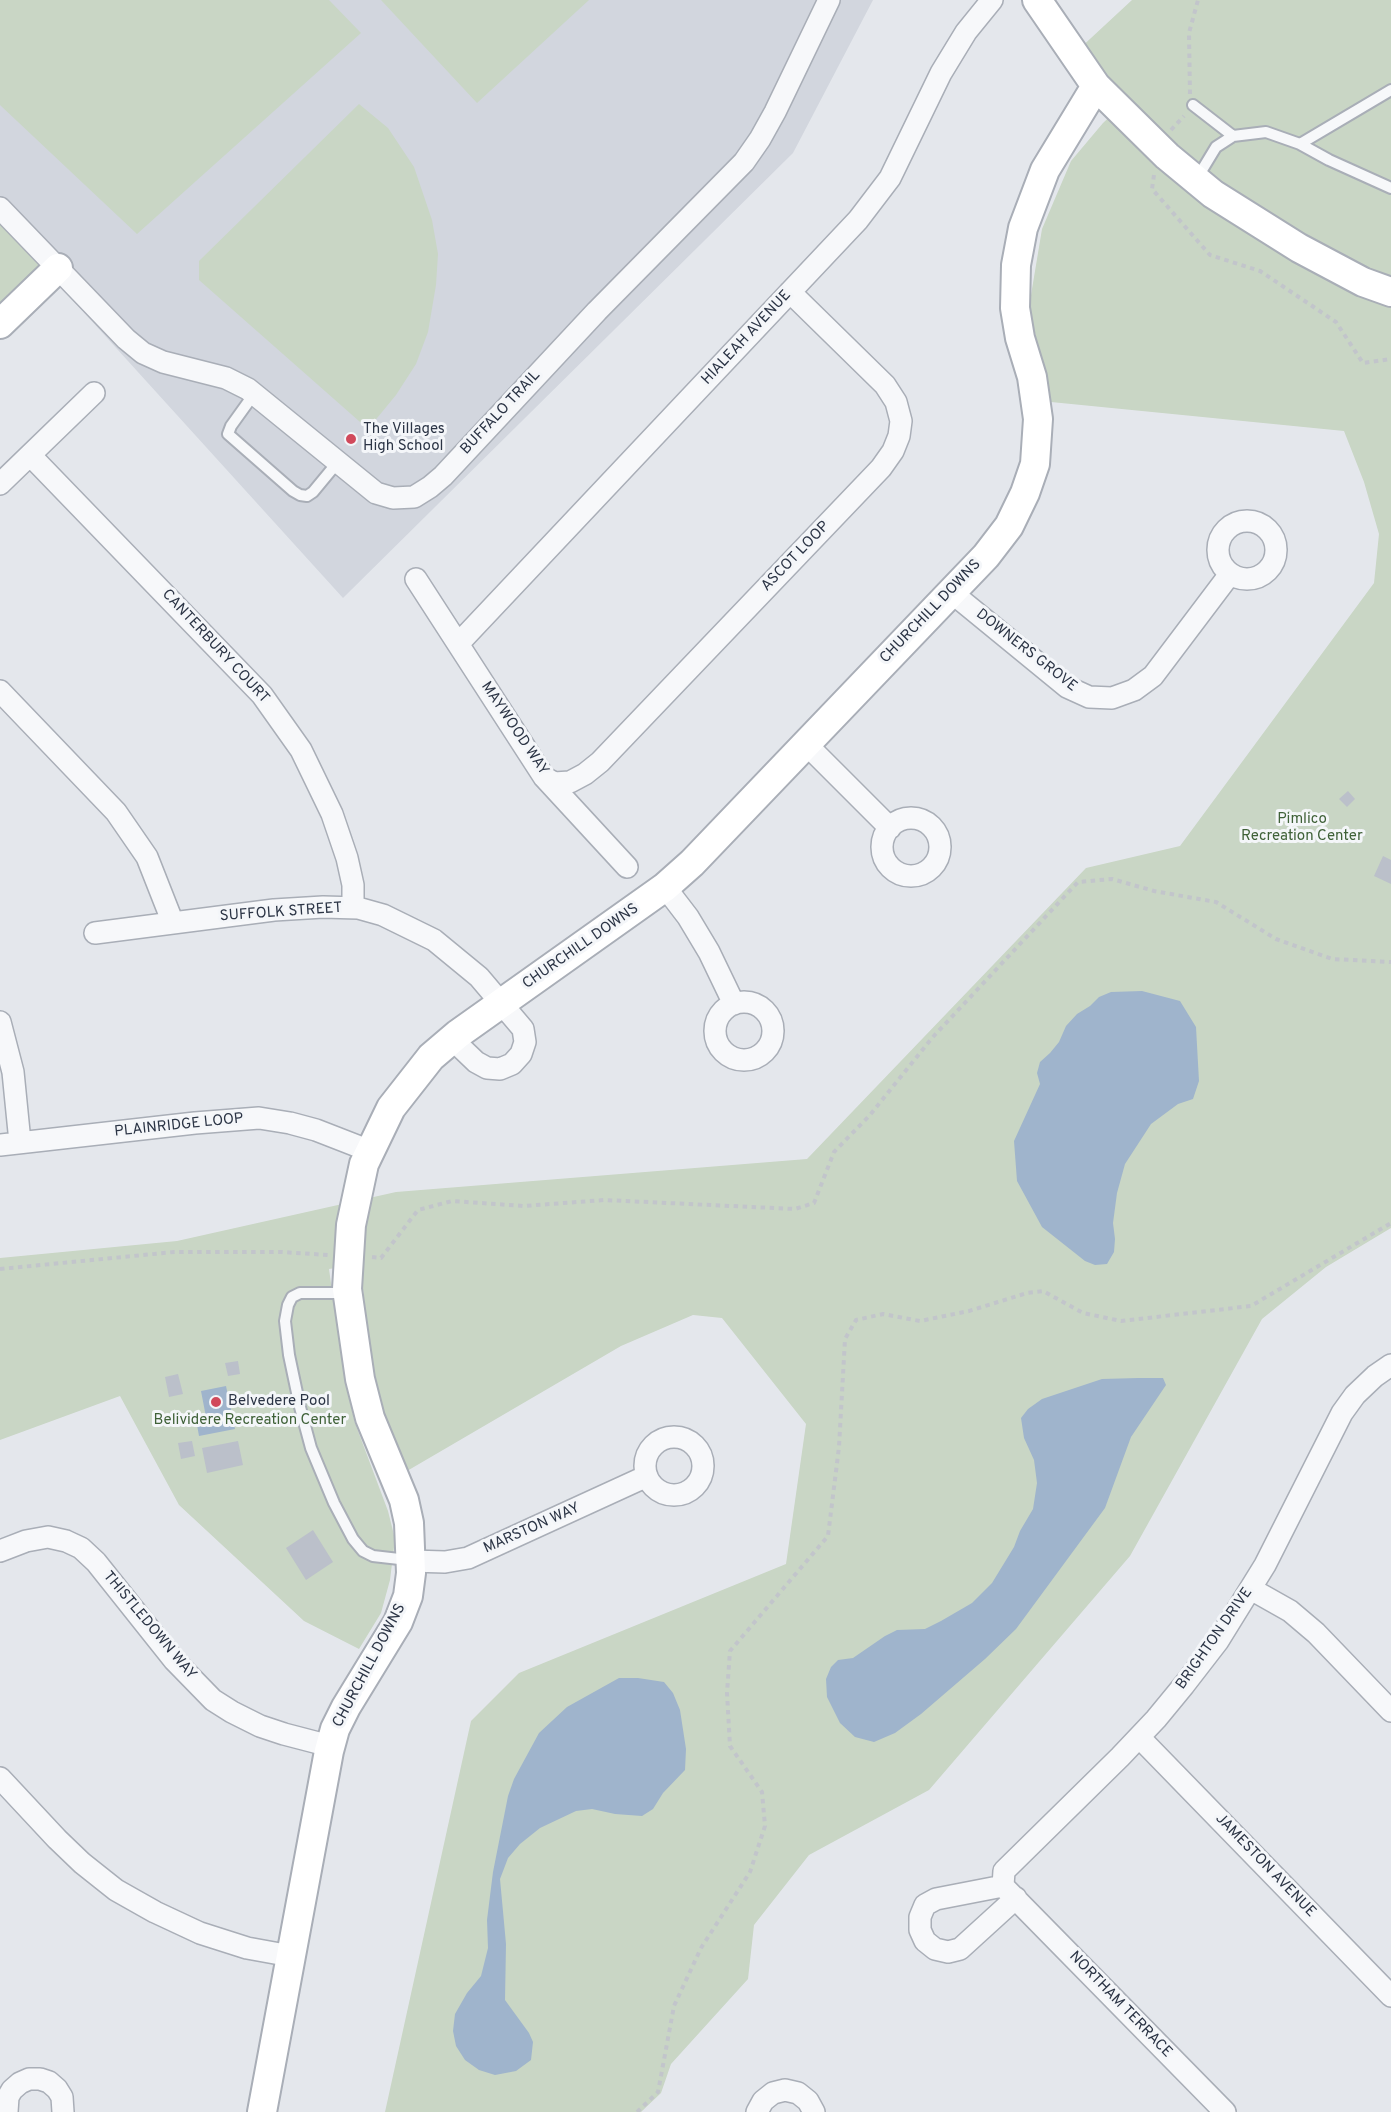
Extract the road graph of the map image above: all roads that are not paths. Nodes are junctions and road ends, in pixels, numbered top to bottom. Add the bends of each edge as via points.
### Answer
1 (829, 0) edge
2 (992, 0) edge
3 (1036, 0) edge
4 (1096, 86) junction
5 (1391, 90) edge
6 (1193, 105) road end
7 (1233, 136) junction
8 (1300, 144) junction
9 (1196, 180) junction
10 (1391, 188) edge
11 (0, 208) edge
12 (58, 268) junction
13 (790, 292) junction
14 (1391, 292) edge
15 (0, 324) edge
16 (94, 393) dead end
17 (254, 394) junction
18 (30, 454) junction
19 (338, 463) junction
20 (0, 484) edge
21 (1230, 574) dead end
22 (416, 579) dead end
23 (951, 592) junction
24 (458, 644) junction
25 (0, 692) edge
26 (805, 743) junction
27 (544, 777) junction
28 (890, 828) dead end
29 (627, 867) dead end
30 (665, 887) junction
31 (353, 908) junction
32 (173, 923) junction
33 (95, 933) dead end
34 (502, 1002) junction
35 (734, 1004) dead end
36 (0, 1022) edge
37 (452, 1039) junction
38 (10, 1143) edge
39 (370, 1151) junction
40 (348, 1293) junction
41 (1391, 1365) edge
42 (647, 1476) dead end
43 (0, 1551) edge
44 (411, 1561) junction
45 (1251, 1589) junction
46 (1391, 1711) edge
47 (1139, 1737) junction
48 (330, 1746) junction
49 (0, 1778) edge
50 (1010, 1892) joint
51 (291, 1956) junction
52 (1391, 1996) edge
53 (6, 2083) edge
54 (7, 2112) edge
55 (63, 2112) edge
56 (262, 2112) edge
57 (757, 2112) edge
58 (813, 2112) edge
59 (1225, 2112) edge

1 - 19 street, BUFFALO TRAIL via 775,112 744,162 597,311 443,476 414,497 393,498 376,493
2 - 13 street, HIALEAH AVENUE via 941,73 890,178 858,220
3 - 4 street
4 - 9 street
4 - 23 street, CHURCHILL DOWNS via 1045,170 1023,228 1016,265 1015,308 1038,419 1035,464 1009,525
5 - 8 lane
6 - 7 lane
7 - 8 lane via 1266,132
7 - 9 lane via 1216,147
8 - 10 lane
9 - 14 street via 1299,248 1363,282
11 - 12 street, BUFFALO TRAIL
12 - 15 street
12 - 17 street, BUFFALO TRAIL via 143,353 226,378
13 - 24 street, HIALEAH AVENUE
13 - 27 street, ASCOT LOOP via 885,386 896,402 901,421 893,451 600,762 570,782 554,783
16 - 18 street
17 - 19 street, BUFFALO TRAIL
17 - 19 lane via 228,434 293,491 307,496
18 - 20 street
18 - 31 street, CANTERBURY COURT via 262,695 301,750 332,814 347,858
21 - 23 street, DOWNERS GROVE via 1153,676 1134,690 1112,698 1089,697 1067,687
22 - 24 street, MAYWOOD WAY
23 - 26 street, CHURCHILL DOWNS
24 - 27 street, MAYWOOD WAY
25 - 32 street via 116,812 147,857
26 - 28 street
26 - 30 street, CHURCHILL DOWNS via 723,832
27 - 29 street, MAYWOOD WAY
30 - 34 street, CHURCHILL DOWNS
30 - 35 street via 709,952
31 - 32 street, SUFFOLK STREET via 274,910
31 - 34 street, SUFFOLK STREET via 384,915 434,940 479,976
32 - 33 street, SUFFOLK STREET
34 - 37 street, CHURCHILL DOWNS
34 - 37 street via 523,1029 525,1042 512,1064 500,1069 487,1068
36 - 38 street, PLAINRIDGE LOOP via 13,1072
37 - 39 street, CHURCHILL DOWNS via 410,1082 391,1108
38 - 39 street, PLAINRIDGE LOOP via 259,1118 316,1130
39 - 40 street, CHURCHILL DOWNS via 357,1191 348,1255
40 - 44 street, CHURCHILL DOWNS via 360,1379 370,1418 404,1500
40 - 44 lane via 300,1293 288,1305 285,1320 289,1355 300,1407 310,1448 353,1539 373,1556
41 - 45 street, BRIGHTON DRIVE via 1355,1395 1342,1413
42 - 44 street, MARSTON WAY via 468,1558
43 - 48 street, THISTLEDOWN WAY via 48,1537 81,1548 174,1660 213,1700 260,1726
44 - 48 street, CHURCHILL DOWNS via 408,1596 398,1622 346,1707
45 - 46 street via 1308,1626
45 - 47 street, BRIGHTON DRIVE via 1185,1685
47 - 50 street, BRIGHTON DRIVE via 1004,1871
47 - 52 street, JAMESTON AVENUE
48 - 51 street, CHURCHILL DOWNS
49 - 51 street via 82,1863 116,1890 200,1933 247,1948
50 - 59 street, NORTHAM TERRACE
51 - 56 street, CHURCHILL DOWNS
53 - 54 street
53 - 55 street via 29,2079 49,2082 62,2097
57 - 58 street via 773,2093 785,2090 798,2093

